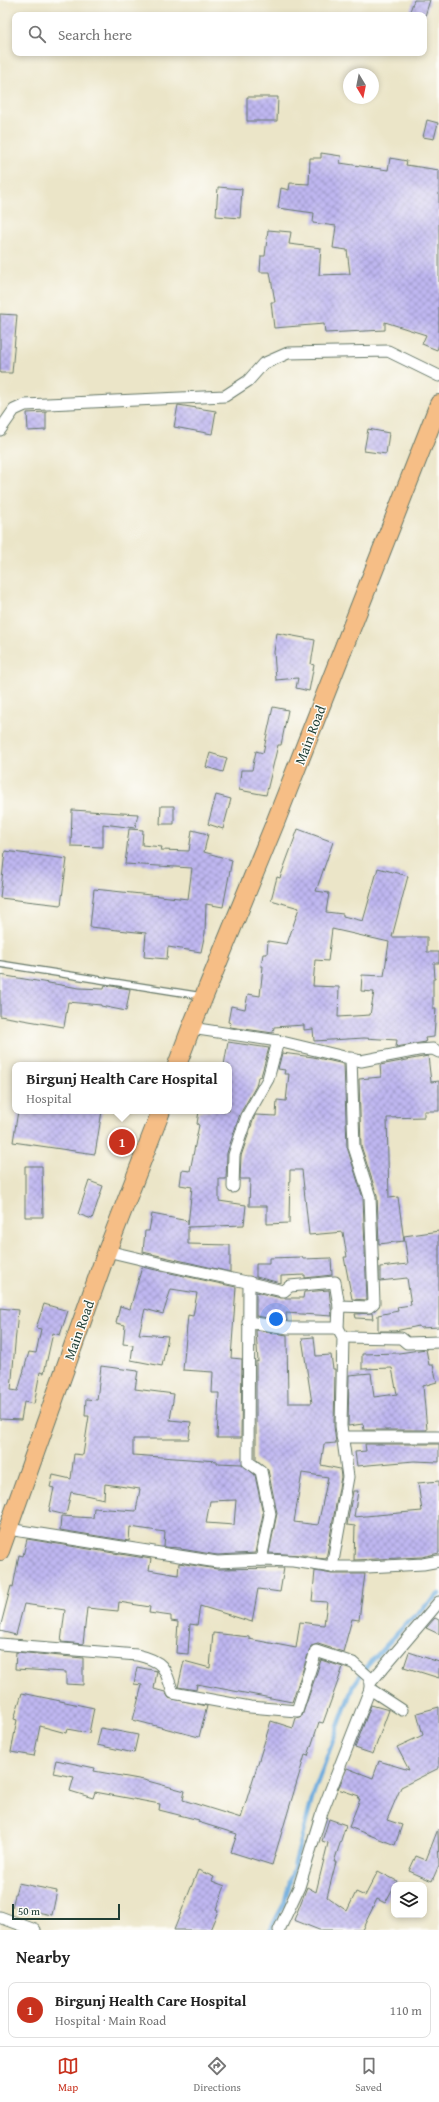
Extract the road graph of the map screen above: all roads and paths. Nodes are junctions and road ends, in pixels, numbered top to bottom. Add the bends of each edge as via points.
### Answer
1 (439, 376) edge
2 (439, 404) edge
3 (0, 430) edge
4 (0, 964) edge
5 (204, 996) junction
6 (190, 1028) junction
7 (278, 1041) junction
8 (439, 1052) edge
9 (351, 1058) junction
10 (178, 1062) edge
11 (160, 1114) edge
12 (232, 1187) dead end
13 (107, 1251) junction
14 (249, 1282) junction
15 (339, 1306) junction
16 (248, 1322) junction
17 (341, 1332) junction
18 (439, 1342) edge
19 (342, 1437) junction
20 (439, 1437) edge
21 (4, 1529) edge
22 (0, 1551) edge
23 (261, 1560) junction
24 (439, 1561) edge
25 (332, 1567) junction
26 (439, 1602) edge
27 (0, 1644) edge
28 (370, 1683) junction
29 (402, 1710) dead end
30 (0, 1916) edge
31 (36, 1930) edge
32 (279, 1930) edge

1 - 3 street via 388,351 288,353 263,364 248,381 225,396 25,405 14,410
2 - 5 main road, Main Road via 276,823
4 - 5 lane
5 - 6 main road, Main Road
6 - 7 street
6 - 10 main road, Main Road
7 - 9 street
7 - 12 street via 268,1079 247,1116 234,1155
8 - 9 street via 433,1049 418,1050 361,1061
9 - 15 street via 354,1147 370,1197 374,1303 369,1307
11 - 13 main road, Main Road
13 - 14 street via 164,1266
13 - 21 main road, Main Road
14 - 15 street via 284,1290 290,1286 335,1282
14 - 16 street
15 - 17 street
16 - 17 street
16 - 23 street via 248,1462 261,1471 270,1514
17 - 18 street via 402,1338 407,1343
17 - 19 street
19 - 20 street
19 - 25 street via 348,1477
21 - 22 main road, Main Road
21 - 23 street via 217,1562
23 - 25 street via 294,1561
24 - 25 street
26 - 28 street
27 - 28 street via 137,1655 155,1659 166,1672 173,1693 250,1707 297,1711 316,1651 352,1663
28 - 29 street
28 - 32 street via 322,1812 299,1887
30 - 31 street

